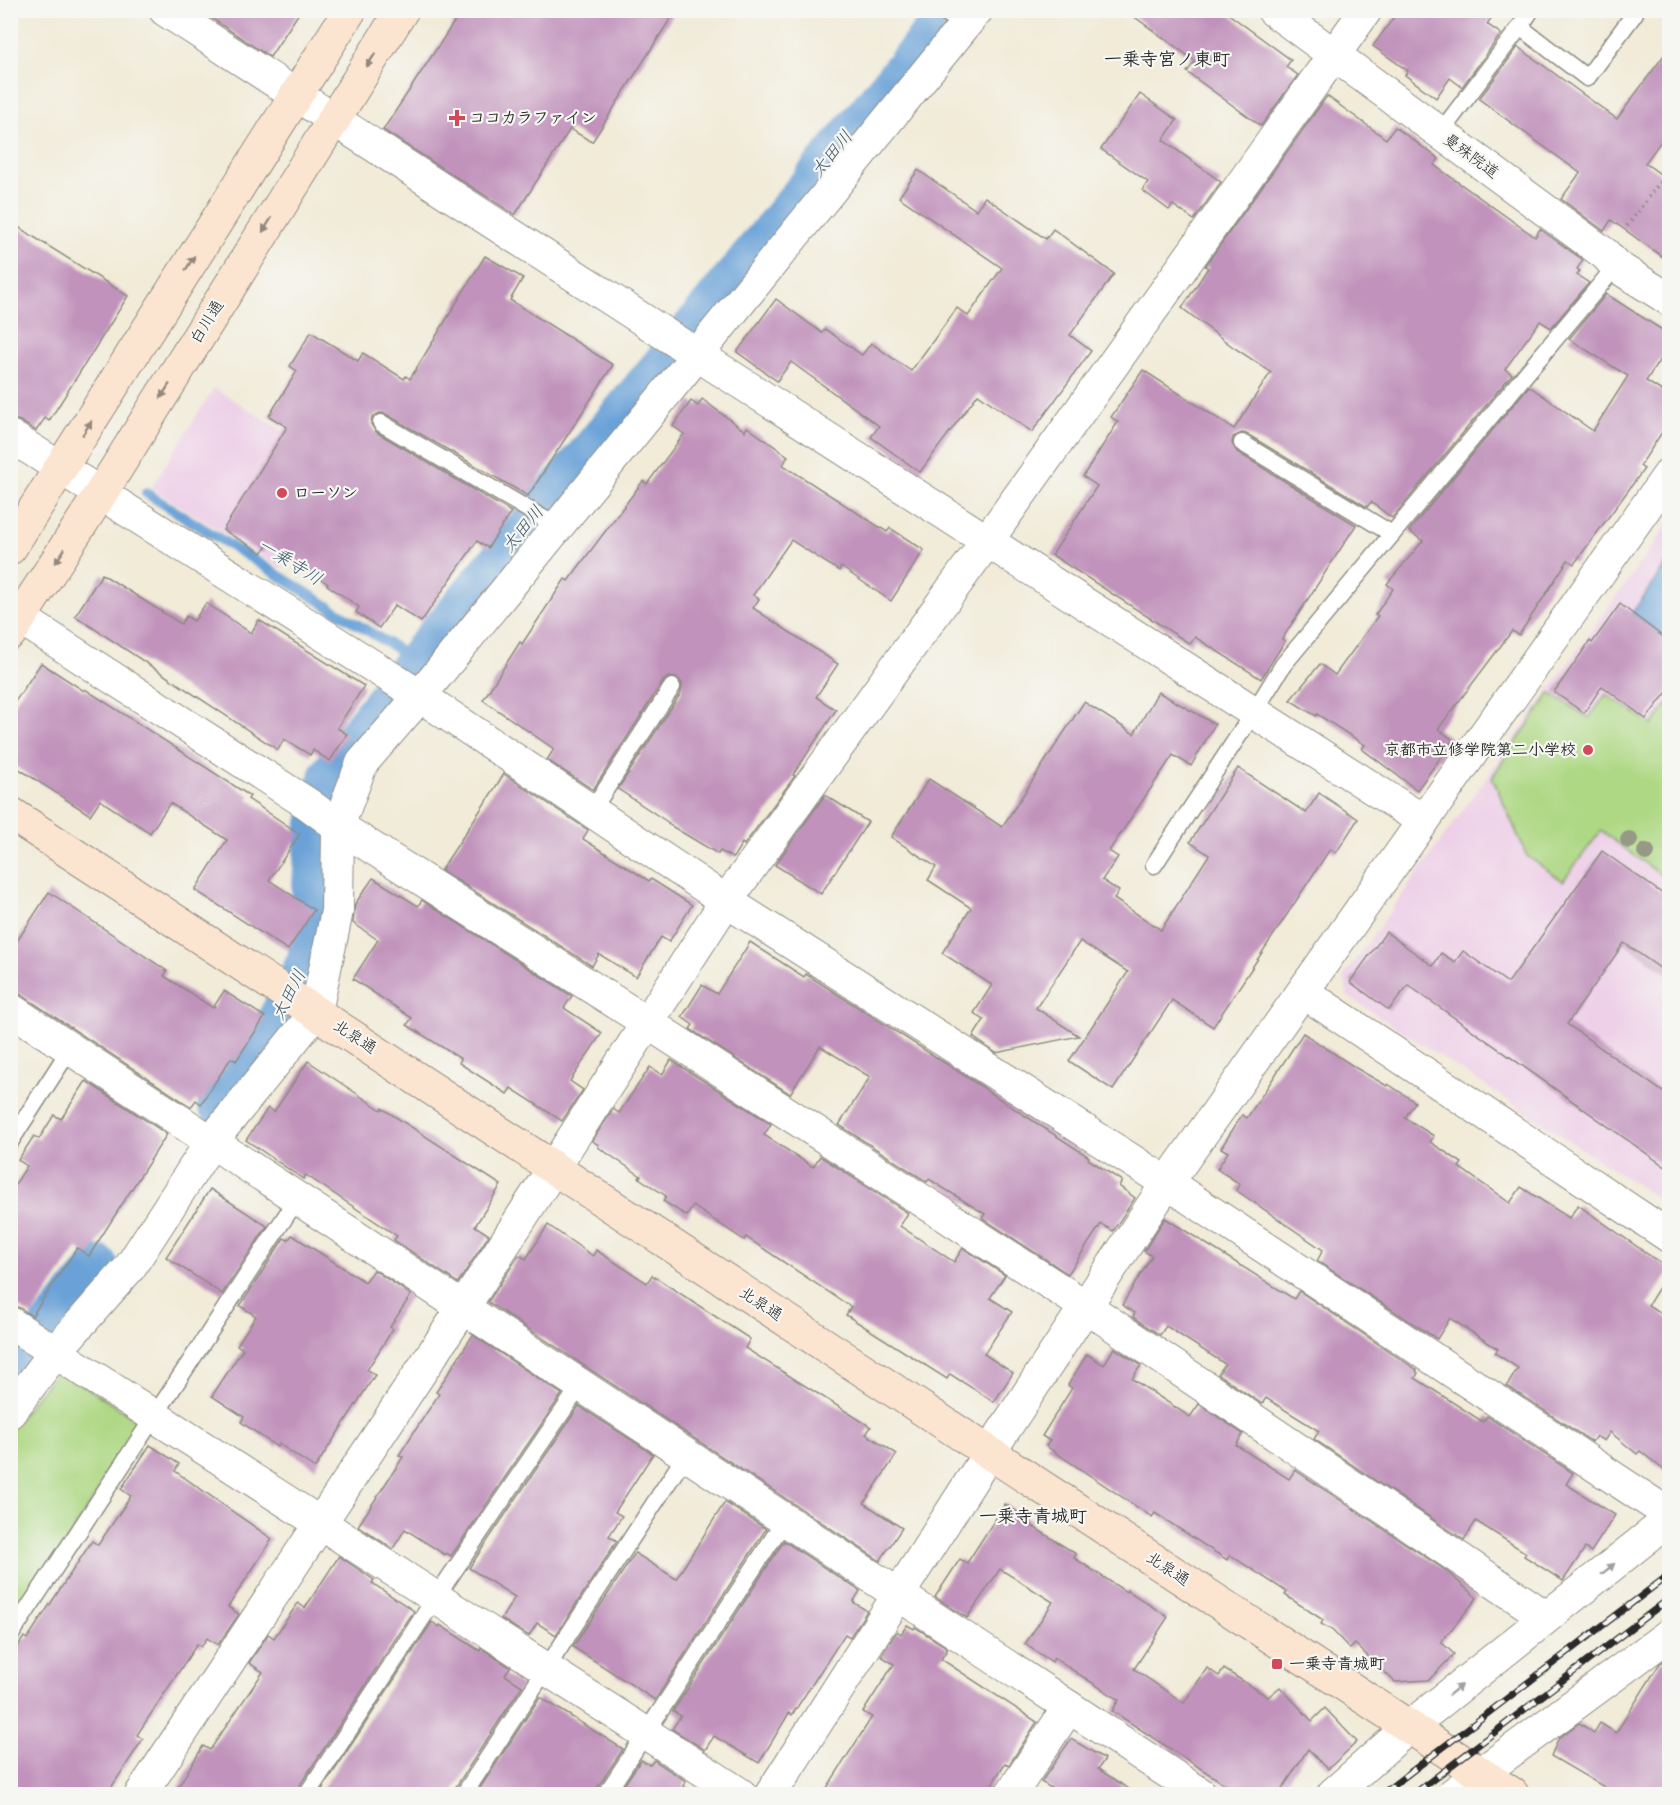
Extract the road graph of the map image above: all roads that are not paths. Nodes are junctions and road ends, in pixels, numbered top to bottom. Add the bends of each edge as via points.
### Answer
1 (165, 10) edge
2 (350, 10) edge
3 (402, 10) edge
4 (1273, 10) edge
5 (1366, 10) edge
6 (1531, 10) edge
7 (1632, 10) edge
8 (961, 16) edge
9 (1520, 27) junction
10 (1334, 55) junction
11 (296, 95) junction
12 (333, 119) junction
13 (1440, 133) junction
14 (1611, 260) junction
15 (1670, 300) edge
16 (685, 346) junction
17 (381, 423) dead end
18 (10, 436) edge
19 (1242, 443) dead end
20 (62, 468) junction
21 (1670, 473) edge
22 (101, 493) junction
23 (558, 526) junction
24 (1392, 534) junction
25 (987, 541) junction
26 (10, 548) edge
27 (15, 626) edge
28 (405, 687) junction
29 (672, 687) dead end
30 (1254, 712) junction
31 (591, 812) junction
32 (10, 813) edge
33 (324, 816) junction
34 (1422, 820) junction
35 (1154, 865) dead end
36 (726, 902) junction
37 (1303, 992) junction
38 (299, 1001) junction
39 (10, 1010) edge
40 (648, 1023) junction
41 (70, 1049) junction
42 (10, 1142) edge
43 (211, 1142) junction
44 (554, 1168) junction
45 (1167, 1183) junction
46 (297, 1199) junction
47 (1670, 1237) edge
48 (1086, 1306) junction
49 (463, 1308) junction
50 (34, 1337) edge
51 (580, 1386) junction
52 (10, 1412) edge
53 (155, 1415) junction
54 (989, 1453) junction
55 (686, 1455) junction
56 (1670, 1517) edge
57 (785, 1520) junction
58 (321, 1522) junction
59 (899, 1595) junction
60 (436, 1597) junction
61 (1546, 1617) junction
62 (1670, 1634) edge
63 (10, 1636) edge
64 (546, 1669) junction
65 (1069, 1707) junction
66 (1409, 1727) junction
67 (646, 1733) junction
68 (1480, 1774) junction
69 (141, 1794) edge
70 (307, 1794) edge
71 (464, 1794) edge
72 (606, 1794) edge
73 (740, 1794) edge
74 (771, 1794) edge
75 (1011, 1794) edge
76 (1201, 1794) edge
77 (1333, 1794) edge
78 (1453, 1794) edge
79 (1512, 1794) edge

1 - 11 street
2 - 11 street
3 -> 12 street, 白川通
4 - 10 street, 曼殊院道
5 - 10 street
6 - 9 lane
7 - 9 lane via 1635,13 1587,78
8 - 16 street
9 - 13 lane
10 - 13 street, 曼殊院道
10 - 25 street
11 - 12 street
20 -> 11 street
12 - 16 street
12 -> 22 street, 白川通
13 - 14 street, 曼殊院道
14 - 15 street, 曼殊院道
14 - 24 lane
16 - 23 street
16 - 25 street
17 - 23 lane
18 - 20 street
19 - 24 lane
20 - 22 street
20 - 26 street
21 - 34 street
22 -> 27 street, 白川通
22 - 28 street
23 - 28 street
24 - 30 lane via 1282,665
25 - 30 street
25 - 36 street
27 - 33 street
28 - 31 street
28 - 33 street via 362,763
29 - 31 lane
30 - 34 street
30 - 35 lane
31 - 36 street
32 - 38 street, 北泉通
33 - 38 street via 337,911
33 - 40 street
34 - 37 street
36 - 40 street
36 - 45 street
37 - 45 street
37 - 47 street
38 - 43 street
38 - 44 street, 北泉通
39 - 41 street
40 - 44 street
40 - 48 street
41 - 42 lane
41 - 43 street
43 - 46 street
43 - 50 street via 130,1268
44 - 49 street
44 - 54 street, 北泉通
45 - 48 street
45 - 56 street
46 - 49 street
46 - 53 lane
48 - 54 street
48 - 61 street
49 - 51 street
49 - 58 street
50 - 52 street
50 - 53 street
51 - 55 street
51 - 60 lane
53 - 58 street
53 - 63 lane
54 - 59 street
54 - 66 street, 北泉通
55 - 57 street
55 - 64 lane
61 -> 56 street
57 - 59 street
57 - 67 lane
58 - 60 street
58 - 69 street
59 - 65 street
59 - 74 street
60 - 64 street
60 - 70 lane
66 -> 61 street
62 - 68 street
64 - 67 street
64 - 71 lane
65 - 75 street
65 - 76 street
66 - 68 street, 北泉通
66 - 77 street
67 - 72 lane
67 - 73 street
68 - 78 street
68 - 79 street, 北泉通

